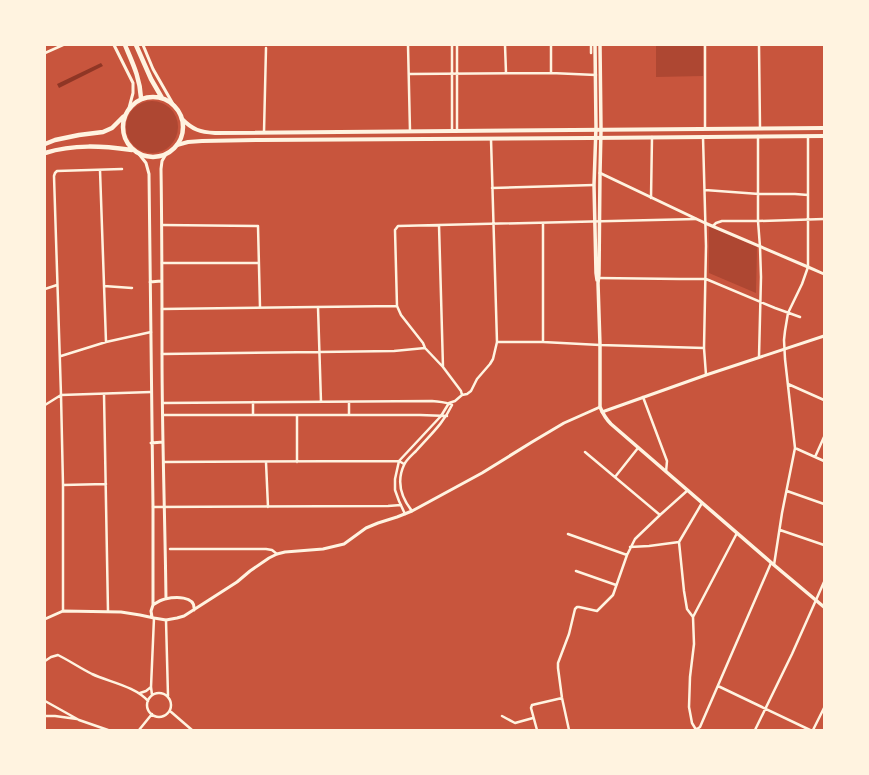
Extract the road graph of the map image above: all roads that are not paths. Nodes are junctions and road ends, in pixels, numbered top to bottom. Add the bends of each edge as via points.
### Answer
1 (63, 45) edge
2 (114, 45) edge
3 (125, 45) edge
4 (136, 45) edge
5 (143, 45) edge
6 (408, 45) edge
7 (452, 45) edge
8 (457, 45) edge
9 (505, 45) edge
10 (551, 45) edge
11 (591, 45) edge
12 (595, 45) edge
13 (600, 45) edge
14 (705, 45) edge
15 (758, 45) edge
16 (266, 48) dead end
17 (45, 53) edge
18 (591, 53) dead end
19 (551, 73) junction
20 (409, 74) junction
21 (452, 74) junction
22 (457, 74) junction
23 (506, 74) junction
24 (596, 75) junction
25 (452, 97) junction
26 (457, 97) junction
27 (141, 98) junction
28 (162, 98) junction
29 (173, 104) junction
30 (129, 108) junction
31 (124, 116) junction
32 (182, 120) junction
33 (760, 128) junction
34 (824, 128) edge
35 (705, 129) junction
36 (596, 130) junction
37 (601, 130) junction
38 (452, 131) junction
39 (457, 131) junction
40 (410, 132) junction
41 (264, 133) junction
42 (758, 136) junction
43 (808, 136) junction
44 (824, 136) edge
45 (652, 137) junction
46 (703, 137) junction
47 (491, 138) junction
48 (596, 138) junction
49 (601, 138) junction
50 (45, 144) edge
51 (177, 145) junction
52 (133, 150) junction
53 (45, 153) edge
54 (139, 154) junction
55 (166, 154) junction
56 (122, 169) dead end
57 (100, 170) junction
58 (600, 173) junction
59 (594, 186) junction
60 (492, 188) junction
61 (705, 190) junction
62 (758, 194) junction
63 (808, 195) junction
64 (651, 198) junction
65 (699, 219) junction
66 (808, 219) junction
67 (824, 219) edge
68 (597, 221) junction
69 (758, 221) junction
70 (543, 223) junction
71 (705, 223) junction
72 (162, 225) junction
73 (439, 225) junction
74 (493, 225) junction
75 (713, 226) junction
76 (760, 247) junction
77 (259, 263) junction
78 (161, 264) junction
79 (808, 267) junction
80 (824, 274) edge
81 (598, 279) junction
82 (706, 279) junction
83 (161, 281) junction
84 (150, 282) junction
85 (57, 285) junction
86 (104, 286) junction
87 (132, 288) dead end
88 (45, 289) edge
89 (760, 301) junction
90 (397, 306) junction
91 (260, 307) junction
92 (318, 307) junction
93 (162, 309) junction
94 (788, 313) junction
95 (800, 317) dead end
96 (151, 332) junction
97 (824, 336) edge
98 (106, 342) junction
99 (497, 342) junction
100 (543, 342) junction
101 (600, 345) junction
102 (425, 348) junction
103 (704, 348) junction
104 (784, 349) junction
105 (319, 352) junction
106 (162, 354) junction
107 (61, 356) junction
108 (759, 357) junction
109 (443, 367) junction
110 (706, 375) junction
111 (788, 384) junction
112 (151, 392) junction
113 (104, 394) junction
114 (62, 395) junction
115 (462, 395) junction
116 (644, 397) junction
117 (824, 400) edge
118 (454, 401) junction
119 (253, 402) junction
120 (321, 402) junction
121 (349, 402) junction
122 (163, 403) junction
123 (449, 403) junction
124 (45, 405) edge
125 (452, 405) junction
126 (600, 407) junction
127 (602, 412) junction
128 (163, 415) junction
129 (253, 415) junction
130 (297, 415) junction
131 (349, 415) junction
132 (441, 416) junction
133 (447, 416) junction
134 (824, 437) edge
135 (163, 442) junction
136 (152, 443) junction
137 (638, 448) junction
138 (795, 448) junction
139 (584, 452) dead end
140 (815, 457) junction
141 (399, 461) junction
142 (164, 462) junction
143 (266, 462) junction
144 (296, 462) junction
145 (824, 462) edge
146 (404, 464) junction
147 (397, 471) junction
148 (402, 472) junction
149 (666, 472) junction
150 (615, 477) junction
151 (106, 484) junction
152 (63, 485) junction
153 (688, 490) junction
154 (787, 490) junction
155 (702, 502) junction
156 (824, 504) edge
157 (401, 505) junction
158 (152, 507) junction
159 (268, 507) junction
160 (165, 508) junction
161 (412, 512) junction
162 (406, 514) junction
163 (660, 515) junction
164 (780, 530) junction
165 (737, 533) junction
166 (568, 534) dead end
167 (679, 542) junction
168 (824, 544) edge
169 (630, 547) junction
170 (170, 549) dead end
171 (277, 554) junction
172 (627, 555) junction
173 (773, 564) junction
174 (576, 571) dead end
175 (824, 582) edge
176 (616, 584) junction
177 (166, 599) junction
178 (816, 600) junction
179 (153, 605) junction
180 (824, 607) edge
181 (151, 610) junction
182 (194, 610) junction
183 (63, 611) junction
184 (108, 611) junction
185 (140, 615) junction
186 (693, 617) junction
187 (153, 618) junction
188 (45, 619) edge
189 (166, 620) junction
190 (45, 661) edge
191 (718, 686) junction
192 (151, 687) junction
193 (138, 693) junction
194 (152, 695) junction
195 (168, 696) junction
196 (562, 698) junction
197 (45, 701) edge
198 (148, 701) junction
199 (766, 708) junction
200 (824, 708) edge
201 (170, 711) junction
202 (152, 714) junction
203 (45, 716) edge
204 (502, 716) dead end
205 (533, 718) junction
206 (79, 720) junction
207 (108, 730) edge
208 (139, 730) edge
209 (192, 730) edge
210 (537, 730) edge
211 (570, 730) edge
212 (755, 730) edge
213 (812, 730) edge

1 - 17 street
2 - 30 street via 132,83
3 - 27 highway via 137,72
4 - 28 highway via 142,62
5 - 29 street
6 - 20 street
7 - 21 street
8 - 22 street
9 - 23 street
10 - 19 street
11 - 18 street
12 - 24 main road
13 - 37 main road
14 - 35 street
15 - 33 street
16 - 41 street
19 - 23 street
19 - 24 street
20 - 21 street
20 - 40 street
21 - 22 street
21 - 25 street
22 - 23 street
22 - 26 street
24 - 36 main road
25 - 26 street
25 - 38 street
26 - 39 street
27 - 28 highway
27 - 30 highway
28 - 29 highway
29 - 32 highway
30 - 31 highway
31 - 50 highway via 112,128 103,132
31 - 52 highway via 123,134
32 - 41 main road via 202,132
32 - 51 highway via 182,133
33 - 34 main road
33 - 35 main road
35 - 37 main road
36 - 37 main road
36 - 39 main road
36 - 48 main road
37 - 49 main road
38 - 39 main road
38 - 40 main road
40 - 41 main road
42 - 43 main road
42 - 46 main road
42 - 62 street
43 - 44 main road
43 - 63 street
45 - 46 main road
45 - 49 main road
45 - 64 street
46 - 61 street
47 - 48 main road
47 - 51 main road via 202,141
47 - 60 street
48 - 49 main road
48 - 59 main road
49 - 58 main road
51 - 55 highway
52 - 53 highway via 73,147
52 - 54 highway
54 - 55 highway via 148,157
54 - 84 street via 149,174
55 - 72 street via 161,169
56 - 57 street
57 - 85 street via 55,173
57 - 86 street
58 - 64 street
58 - 68 main road
59 - 60 street
59 - 68 main road
60 - 74 street
61 - 62 street
61 - 71 street
62 - 63 street
62 - 69 street
63 - 66 street
64 - 65 street
65 - 68 street
65 - 71 street
66 - 67 street
66 - 69 street
66 - 79 street
68 - 70 street
68 - 81 main road
69 - 75 street via 722,221
69 - 76 street
70 - 74 street
70 - 100 street
71 - 75 street
71 - 82 street
72 - 77 street via 258,226
72 - 78 street
73 - 74 street
73 - 90 street via 398,226
73 - 109 street
74 - 99 street
75 - 76 street
76 - 79 street
76 - 89 street
77 - 78 street
77 - 91 street
78 - 83 street
79 - 80 street
79 - 94 street
81 - 82 street
81 - 101 main road
82 - 89 street
82 - 103 street
83 - 84 street
83 - 93 street
84 - 96 street
85 - 88 street
85 - 107 street
86 - 87 street
86 - 98 street
89 - 94 street
89 - 108 street
90 - 92 street
90 - 102 street via 400,315
91 - 92 street
91 - 93 street
92 - 105 street
93 - 106 street
94 - 95 street
94 - 104 street
96 - 98 street
96 - 112 street
97 - 104 street
98 - 107 street
99 - 100 street
99 - 115 street via 490,364 471,391
100 - 101 street
101 - 103 street
101 - 126 main road
102 - 105 street
102 - 109 street
103 - 110 street
104 - 108 street
104 - 111 street
105 - 106 street
105 - 120 street
106 - 122 street
107 - 114 street
108 - 110 street
109 - 115 street
110 - 116 street
111 - 117 street
111 - 138 street
112 - 113 street
112 - 136 street
113 - 114 street
113 - 151 street
114 - 124 street
114 - 152 street
115 - 118 street
116 - 127 street
116 - 149 street via 666,461
118 - 123 street
118 - 125 street
119 - 120 street
119 - 122 street
119 - 129 street
120 - 121 street
121 - 123 street
121 - 131 street
122 - 128 street
123 - 125 street
123 - 132 street
125 - 133 street
126 - 127 main road
126 - 161 street via 564,423
127 - 137 main road via 608,421
128 - 129 street
128 - 135 street
129 - 130 street
130 - 131 street
130 - 144 street
131 - 132 street
132 - 133 street
132 - 141 street
133 - 146 street
134 - 140 street
135 - 136 street
135 - 142 street
136 - 158 street
137 - 149 main road
137 - 150 street
138 - 140 street
138 - 154 street
139 - 150 street
140 - 145 street
141 - 144 street
141 - 146 street
141 - 147 street
142 - 143 street
142 - 160 street
143 - 144 street
143 - 159 street
146 - 148 street
147 - 148 street
147 - 157 street via 395,490
148 - 161 street via 401,490
149 - 153 main road
150 - 163 street
151 - 152 street
151 - 184 street
152 - 183 street
153 - 155 main road
153 - 163 street
154 - 156 street
154 - 164 street
155 - 165 main road
155 - 167 street
157 - 159 street
157 - 162 street
158 - 160 street
158 - 179 street
159 - 160 street
160 - 177 street
161 - 162 street
162 - 171 street via 366,528 341,545
163 - 169 street
164 - 168 street
164 - 173 street
165 - 173 main road
165 - 186 street
166 - 172 street
167 - 169 street
167 - 186 street via 687,609
169 - 172 street
170 - 171 street via 266,548
171 - 182 street
172 - 176 street
173 - 178 main road
173 - 191 street
174 - 176 street
175 - 178 street
176 - 196 street via 613,595 597,611 579,607 576,609 558,666
177 - 179 street
177 - 182 street via 190,599
178 - 180 main road
178 - 199 street
179 - 181 street
181 - 185 street
181 - 187 street
182 - 189 street via 184,616
183 - 184 street
183 - 188 street
184 - 185 street
185 - 187 street
186 - 191 street via 694,644 689,707 695,728 700,727
187 - 189 street
187 - 192 street
189 - 195 street
190 - 193 street via 58,655 92,674
191 - 199 street
192 - 193 street
192 - 194 street
193 - 198 street
194 - 195 street via 159,693
194 - 198 street
195 - 201 street via 171,702
196 - 205 street via 532,705
196 - 211 street
197 - 206 street
198 - 202 street via 148,708
199 - 212 street
199 - 213 street
200 - 213 street
201 - 202 street via 159,717
201 - 209 street
202 - 208 street
203 - 206 street
204 - 205 street via 515,723
205 - 210 street
206 - 207 street

